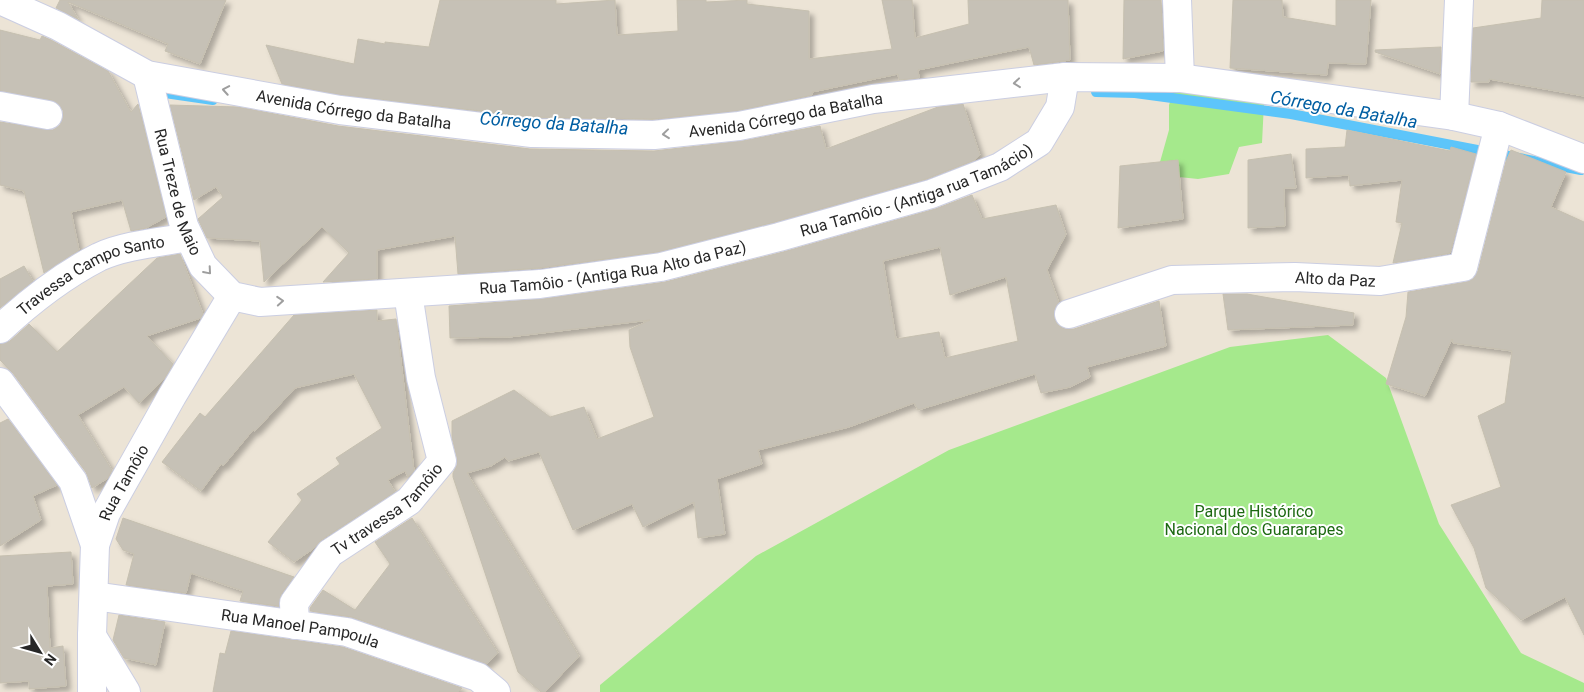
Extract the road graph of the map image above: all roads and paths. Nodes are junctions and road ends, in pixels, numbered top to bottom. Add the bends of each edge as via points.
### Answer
1 (0, 0) edge
2 (1177, 0) edge
3 (1459, 0) edge
4 (147, 75) junction
5 (1065, 78) junction
6 (1180, 78) junction
7 (0, 106) edge
8 (48, 114) dead end
9 (1454, 116) junction
10 (1499, 126) junction
11 (1584, 158) edge
12 (779, 237) joint
13 (189, 238) junction
14 (408, 293) junction
15 (232, 296) junction
16 (1069, 314) dead end
17 (0, 329) edge
18 (0, 382) edge
19 (96, 545) junction
20 (94, 596) junction
21 (296, 625) junction
22 (92, 635) junction
23 (92, 692) edge
24 (126, 692) edge
25 (496, 692) edge

1 - 4 street, Avenida Córrego da Batalha via 58,26
2 - 6 street
3 - 9 street
5 -> 4 street, Avenida Córrego da Batalha via 873,99 739,126 654,135 532,133 340,110
4 - 13 street, Rua Treze de Maio
5 - 6 street, Avenida Córrego da Batalha
5 - 12 street, Rua Tamôio - (Antiga rua Tamácio) via 1060,107 1039,142 1000,167 932,194
6 - 9 street, Avenida Córrego da Batalha
7 - 8 street
9 - 10 street, Avenida Córrego da Batalha
10 - 11 street, Avenida Córrego da Batalha
10 - 16 street, Alto da Paz via 1462,266 1380,281 1295,277 1172,280
12 - 14 street, Rua Tamôio - (Antiga Rua Alto da Paz) via 661,267 540,284
13 -> 15 street, Rua Treze de Maio via 203,266
13 - 17 street, Travessa Campo Santo via 100,257 52,287
15 -> 14 street, Rua Tamôio - (Antiga Rua Alto da Paz) via 260,302
14 - 21 street, Tv travessa Tamôio via 421,378 442,461 409,501 330,553 294,602
15 - 19 street, Rua Tamôio via 106,513
18 - 19 street via 72,481
19 - 20 street, Rua Tamôio
20 - 21 street, Rua Manoel Pampoula
20 - 22 street, Rua Tamôio
21 - 25 street, Rua Manoel Pampoula via 347,632 478,677
22 - 23 street, Rua Tamôio
22 - 24 street

